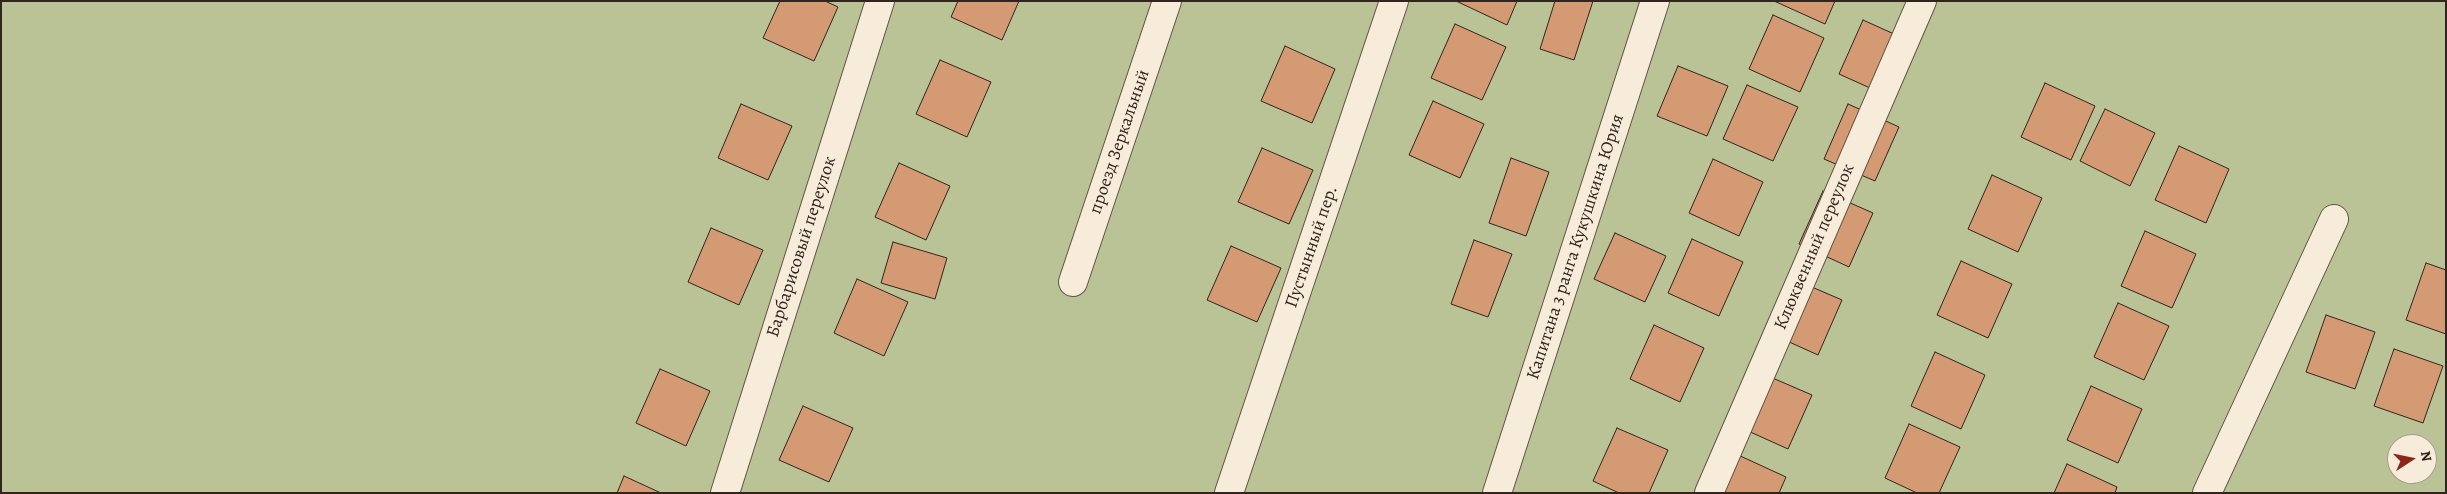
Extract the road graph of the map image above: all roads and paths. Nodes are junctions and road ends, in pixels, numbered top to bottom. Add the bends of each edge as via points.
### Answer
1 (880, 1) edge
2 (1167, 1) edge
3 (1394, 1) edge
4 (1656, 1) edge
5 (1922, 1) edge
6 (2334, 219) dead end
7 (1072, 282) dead end
8 (725, 493) edge
9 (1229, 493) edge
10 (1497, 493) edge
11 (1709, 493) edge
12 (2206, 493) edge

1 - 8 street, Барбарисовый переулок
2 - 7 street, проезд Зеркальный
3 - 9 street, Пустынный пер.
4 - 10 street, Капитана 3 ранга Кукушкина Юрия
5 - 11 street, Клюквенный переулок
6 - 12 street

